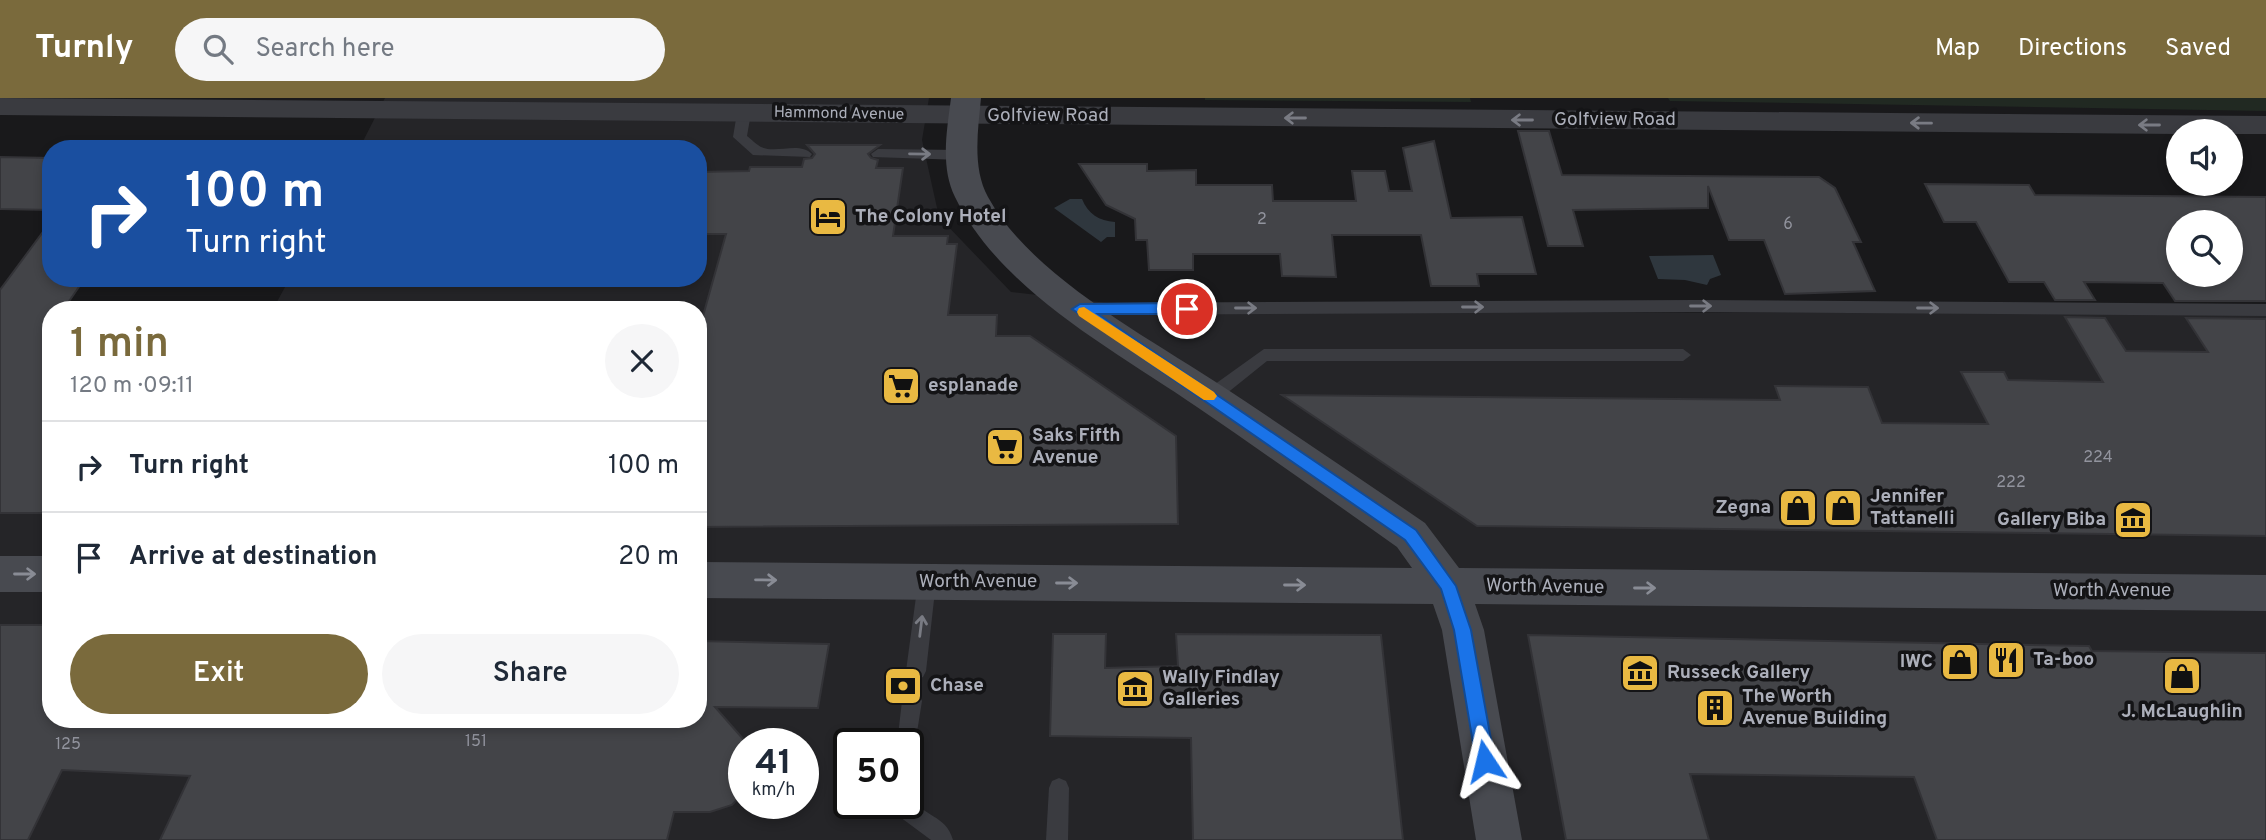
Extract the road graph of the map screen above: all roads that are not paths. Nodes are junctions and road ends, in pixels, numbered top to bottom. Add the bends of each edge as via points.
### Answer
1 (0, 106) edge
2 (965, 106) edge
3 (744, 113) junction
4 (2266, 125) edge
5 (805, 153) dead end
6 (878, 154) dead end
7 (961, 155) junction
8 (1080, 309) junction
9 (2266, 310) edge
10 (1683, 355) dead end
11 (1210, 397) junction
12 (0, 573) edge
13 (42, 574) edge
14 (707, 580) edge
15 (927, 582) junction
16 (1448, 586) junction
17 (2266, 593) edge
18 (916, 671) dead end
19 (912, 701) dead end
20 (909, 728) edge
21 (1059, 788) dead end
22 (920, 819) edge
23 (942, 840) edge
24 (1057, 840) edge
25 (1499, 840) edge

1 - 3 street, Hammond Avenue
2 - 3 street, Hammond Avenue
4 -> 2 street, Golfview Road
2 - 7 street
3 - 5 lane via 740,137 758,152
6 -> 7 lane
7 - 8 street via 971,198 994,234
8 -> 9 lane via 1710,306
8 - 11 street
10 - 11 lane via 1264,355
11 - 16 street via 1410,535
12 -> 13 street
14 -> 15 street, Worth Avenue
15 -> 16 street, Worth Avenue
18 -> 15 lane
16 -> 17 street, Worth Avenue
16 - 25 street via 1463,630
19 - 20 lane
21 - 24 lane
22 - 23 lane via 940,832

